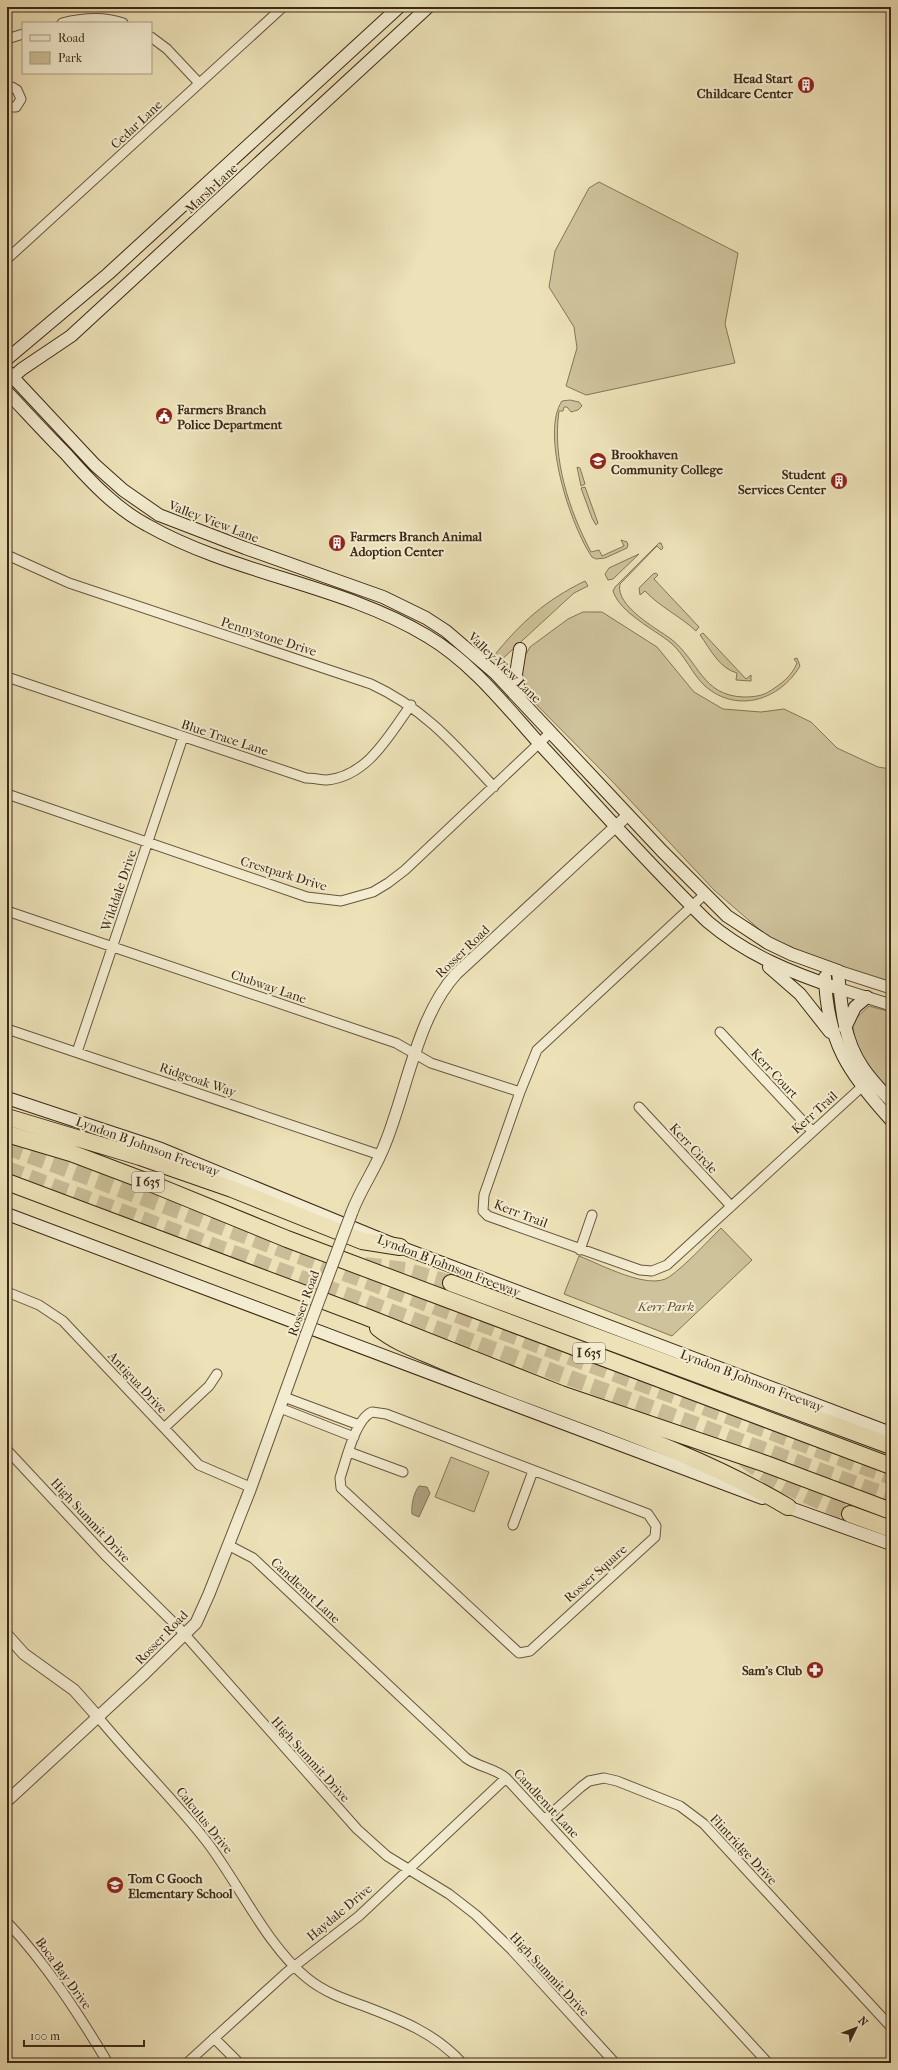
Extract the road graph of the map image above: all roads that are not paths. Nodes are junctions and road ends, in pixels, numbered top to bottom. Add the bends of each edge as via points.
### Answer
1 (283, 7) edge
2 (399, 7) edge
3 (428, 7) edge
4 (66, 22) edge
5 (117, 22) edge
6 (22, 34) edge
7 (152, 38) edge
8 (7, 39) edge
9 (199, 83) junction
10 (7, 88) edge
11 (7, 107) edge
12 (7, 259) edge
13 (7, 359) edge
14 (9, 376) edge
15 (7, 392) edge
16 (95, 465) junction
17 (85, 475) junction
18 (159, 515) junction
19 (152, 528) junction
20 (7, 555) edge
21 (283, 561) junction
22 (277, 576) junction
23 (520, 649) dead end
24 (7, 677) edge
25 (520, 700) junction
26 (411, 706) junction
27 (551, 732) junction
28 (183, 737) junction
29 (540, 744) junction
30 (494, 787) junction
31 (7, 794) edge
32 (628, 815) junction
33 (617, 826) junction
34 (147, 843) junction
35 (705, 894) junction
36 (692, 906) junction
37 (7, 911) edge
38 (112, 947) junction
39 (753, 953) junction
40 (824, 966) junction
41 (838, 971) junction
42 (825, 984) junction
43 (891, 988) edge
44 (840, 989) junction
45 (867, 997) junction
46 (891, 1005) edge
47 (845, 1028) junction
48 (7, 1029) edge
49 (720, 1032) dead end
50 (836, 1041) junction
51 (77, 1052) junction
52 (416, 1054) junction
53 (871, 1078) junction
54 (861, 1086) junction
55 (520, 1092) junction
56 (7, 1098) edge
57 (891, 1100) edge
58 (639, 1107) dead end
59 (7, 1117) edge
60 (891, 1120) edge
61 (812, 1132) junction
62 (7, 1134) edge
63 (380, 1155) junction
64 (7, 1182) edge
65 (7, 1188) edge
66 (40, 1194) junction
67 (731, 1206) junction
68 (7, 1214) edge
69 (592, 1215) dead end
70 (400, 1247) junction
71 (580, 1250) junction
72 (452, 1283) tunnel mouth
73 (7, 1292) edge
74 (364, 1316) junction
75 (217, 1374) dead end
76 (282, 1402) junction
77 (359, 1425) junction
78 (164, 1428) junction
79 (891, 1433) edge
80 (354, 1437) junction
81 (891, 1446) edge
82 (7, 1450) edge
83 (349, 1452) junction
84 (891, 1466) edge
85 (533, 1471) junction
86 (404, 1472) dead end
87 (250, 1487) junction
88 (788, 1507) junction
89 (891, 1511) edge
90 (850, 1514) tunnel mouth
91 (513, 1525) dead end
92 (891, 1529) edge
93 (891, 1544) edge
94 (228, 1545) junction
95 (186, 1635) junction
96 (8, 1640) edge
97 (98, 1717) junction
98 (506, 1778) junction
99 (7, 1801) edge
100 (545, 1819) junction
101 (408, 1869) junction
102 (7, 1922) edge
103 (294, 1966) junction
104 (891, 2028) edge
105 (214, 2038) junction
106 (108, 2063) edge
107 (187, 2063) edge
108 (239, 2063) edge
109 (462, 2063) edge
110 (615, 2063) edge
111 (768, 2063) edge

1 - 9 street, Cedar Lane
2 - 13 main road, Marsh Lane via 108,274
3 - 14 main road, Marsh Lane via 71,336
4 - 5 street via 82,18
6 - 8 street
7 - 9 street via 168,49
9 - 12 street, Cedar Lane
10 - 11 street via 17,90 21,99 16,107
14 - 16 main road, Valley View Lane
15 - 17 main road, Valley View Lane
16 - 17 main road
16 - 18 main road, Valley View Lane via 123,490
17 - 19 main road, Valley View Lane via 118,506
18 - 19 main road
18 - 21 main road, Valley View Lane
19 - 22 main road, Valley View Lane via 178,541
20 - 26 street, Pennystone Drive via 69,583 371,684
21 - 22 main road
21 - 25 main road, Valley View Lane via 365,589 426,618 482,661
22 - 29 main road, Valley View Lane via 370,608 426,635 484,683
23 - 25 main road via 516,674
24 - 28 street, Blue Trace Lane
25 - 27 main road, Valley View Lane
26 - 28 street, Blue Trace Lane via 363,766 346,775 327,780 306,778
26 - 30 street, Pennystone Drive via 439,729
27 - 29 street, Crestpark Drive
27 - 32 main road, Valley View Lane
28 - 34 street, Wilddale Drive
29 - 30 street, Crestpark Drive
29 - 33 main road, Valley View Lane
30 - 34 street, Crestpark Drive via 388,883 373,892 341,901 307,897
31 - 34 street, Crestpark Drive
32 - 33 street, Rosser Road
32 - 35 main road, Valley View Lane
33 - 36 main road, Valley View Lane
33 - 52 street, Rosser Road via 447,984 433,1006
34 - 38 street, Wilddale Drive
35 - 36 street, Kerr Trail
35 - 40 main road, Valley View Lane via 743,929 791,954
36 - 39 main road, Valley View Lane via 722,934
36 - 55 street, Kerr Trail via 543,1044 533,1058
37 - 38 street, Clubway Lane
38 - 51 street, Wilddale Drive
38 - 52 street, Clubway Lane via 396,1043
39 - 42 main road, Valley View Lane via 786,970
39 - 50 main road via 800,994
40 - 41 main road, Valley View Lane
40 - 42 main road
41 - 43 street
41 - 44 main road
42 - 44 main road, Valley View Lane
42 - 50 main road via 829,1018
44 - 45 street
44 - 47 main road
45 - 46 street
45 - 47 main road via 855,1007
47 - 53 main road via 852,1048
48 - 51 street, Ridgeoak Way
49 - 61 street, Kerr Court
50 - 54 main road via 845,1063
51 - 63 street, Ridgeoak Way
52 - 55 street, Clubway Lane via 431,1063
52 - 63 street, Rosser Road
53 - 54 street, Kerr Trail
53 - 57 main road
54 - 60 main road
54 - 61 street, Kerr Trail
55 - 71 street, Kerr Trail via 484,1195 483,1211 488,1216
56 - 70 main road, Lyndon B Johnson Freeway via 174,1154
58 - 67 street, Kerr Circle
59 - 70 highway via 153,1161 232,1189 362,1241
61 - 67 street, Kerr Trail
62 - 84 highway, I 635 via 71,1153 287,1239
63 - 76 street, Rosser Road, bridge via 352,1212
64 - 66 highway
65 - 66 highway
66 - 74 highway
67 - 71 street, Kerr Trail via 667,1265 658,1270 640,1270
68 - 88 main road via 718,1483
69 - 71 street
70 - 79 main road, Lyndon B Johnson Freeway
72 - 81 highway
73 - 78 street, Antigua Drive via 39,1305 63,1321
74 - 88 highway via 390,1338 455,1367 668,1448
74 - 89 highway via 561,1394 766,1464
75 - 78 street via 209,1386
76 - 77 street
76 - 80 street
76 - 87 street, Rosser Road
77 - 80 street, Rosser Square
77 - 85 street, Rosser Square via 366,1414 378,1412
78 - 87 street, Antigua Drive via 199,1465
80 - 83 street, Rosser Square
82 - 95 street, High Summit Drive via 105,1555
83 - 85 street, Rosser Square via 340,1478 341,1488 519,1653 530,1651 652,1540 655,1537 656,1526 648,1514
83 - 86 street
85 - 91 street
87 - 94 street, Rosser Road
88 - 93 main road
90 - 92 highway
94 - 95 street, Rosser Road via 203,1610 196,1624
94 - 98 street, Candlenut Lane via 253,1558 466,1758 478,1766 501,1773
95 - 97 street, Rosser Road
95 - 101 street, High Summit Drive via 357,1829 387,1856
96 - 97 street, Calculus Drive via 74,1690
97 - 99 street, Rosser Road
97 - 103 street, Calculus Drive via 204,1838 270,1936
98 - 100 street, Candlenut Lane
98 - 101 street, Haydale Drive
100 - 104 street, Flintridge Drive via 581,1787 597,1779 617,1781 680,1806 704,1824
100 - 111 street, Candlenut Lane
101 - 103 street, Haydale Drive via 359,1916
101 - 110 street, High Summit Drive via 449,1894 493,1931
102 - 106 street, Boca Bay Drive via 51,1975
103 - 105 street, Haydale Drive
103 - 109 street, Calculus Drive via 308,1979 338,1997 422,2030 447,2048
105 - 107 street, Haydale Drive
105 - 108 street

